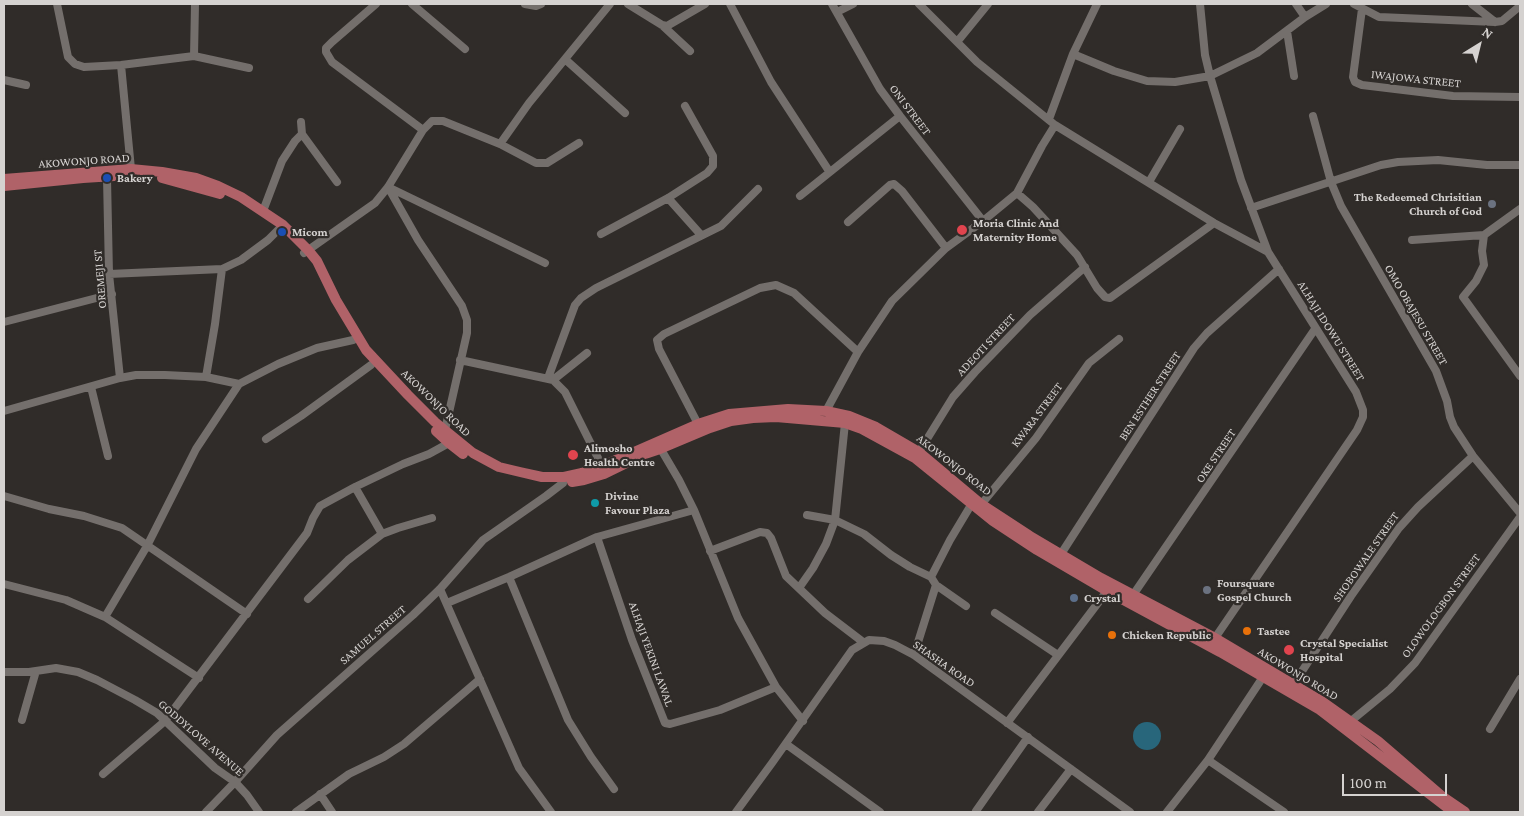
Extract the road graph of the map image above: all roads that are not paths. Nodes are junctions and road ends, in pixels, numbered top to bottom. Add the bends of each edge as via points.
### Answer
1 (57, 4) edge
2 (195, 4) edge
3 (376, 4) edge
4 (412, 4) edge
5 (525, 4) edge
6 (541, 4) edge
7 (610, 4) edge
8 (628, 4) edge
9 (705, 4) edge
10 (730, 4) edge
11 (832, 4) edge
12 (853, 4) edge
13 (920, 4) edge
14 (988, 4) edge
15 (1097, 4) edge
16 (1200, 4) edge
17 (1296, 4) edge
18 (1326, 4) edge
19 (1354, 4) edge
20 (1472, 4) edge
21 (1365, 6) edge
22 (1520, 6) edge
23 (837, 12) junction
24 (1305, 17) junction
25 (1495, 22) junction
26 (662, 24) junction
27 (1287, 31) junction
28 (957, 42) junction
29 (465, 49) dead end
30 (690, 51) dead end
31 (1073, 54) junction
32 (194, 56) junction
33 (566, 60) junction
34 (121, 65) junction
35 (249, 68) dead end
36 (1210, 76) junction
37 (1294, 76) dead end
38 (4, 80) edge
39 (26, 85) dead end
40 (1520, 97) edge
41 (685, 106) dead end
42 (625, 113) dead end
43 (900, 116) junction
44 (1313, 116) dead end
45 (1048, 119) junction
46 (301, 122) dead end
47 (1055, 125) junction
48 (1180, 129) dead end
49 (423, 130) junction
50 (302, 134) junction
51 (579, 143) dead end
52 (500, 144) junction
53 (1520, 165) edge
54 (131, 169) junction
55 (829, 171) junction
56 (107, 178) junction
57 (4, 179) edge
58 (337, 182) dead end
59 (1149, 182) junction
60 (1330, 182) junction
61 (4, 186) edge
62 (388, 187) junction
63 (758, 189) dead end
64 (1016, 193) junction
65 (800, 196) dead end
66 (668, 198) junction
67 (1250, 208) junction
68 (1520, 209) edge
69 (263, 211) junction
70 (983, 221) junction
71 (848, 222) dead end
72 (1214, 223) junction
73 (281, 227) junction
74 (601, 234) dead end
75 (701, 235) junction
76 (1484, 235) junction
77 (1412, 240) dead end
78 (946, 248) junction
79 (306, 252) junction
80 (1268, 252) junction
81 (545, 263) dead end
82 (1085, 267) junction
83 (222, 269) junction
84 (1279, 269) junction
85 (109, 274) junction
86 (112, 294) junction
87 (4, 322) edge
88 (1315, 329) junction
89 (1119, 339) dead end
90 (353, 340) junction
91 (858, 352) junction
92 (587, 353) dead end
93 (460, 360) junction
94 (371, 365) junction
95 (1520, 376) edge
96 (206, 377) junction
97 (120, 378) junction
98 (550, 379) junction
99 (239, 384) junction
100 (91, 386) junction
101 (4, 411) edge
102 (826, 411) junction
103 (845, 423) junction
104 (698, 424) junction
105 (445, 430) junction
106 (266, 439) dead end
107 (449, 444) junction
108 (658, 446) junction
109 (919, 452) junction
110 (108, 456) dead end
111 (1473, 456) junction
112 (602, 466) junction
113 (564, 480) junction
114 (355, 487) junction
115 (4, 496) edge
116 (976, 504) junction
117 (694, 510) junction
118 (807, 515) dead end
119 (1520, 515) edge
120 (432, 518) dead end
121 (835, 520) junction
122 (382, 534) junction
123 (597, 537) junction
124 (147, 546) junction
125 (710, 551) junction
126 (1061, 554) junction
127 (509, 577) junction
128 (931, 577) junction
129 (4, 584) edge
130 (936, 585) junction
131 (799, 588) junction
132 (440, 589) junction
133 (1107, 591) junction
134 (1133, 595) junction
135 (308, 599) dead end
136 (447, 603) junction
137 (1141, 604) junction
138 (966, 606) dead end
139 (995, 613) dead end
140 (247, 614) junction
141 (105, 617) junction
142 (1215, 638) junction
143 (863, 642) junction
144 (914, 655) junction
145 (1058, 655) junction
146 (36, 671) junction
147 (4, 672) edge
148 (1263, 677) junction
149 (198, 678) junction
150 (480, 679) junction
151 (1520, 679) edge
152 (1293, 685) junction
153 (776, 687) junction
154 (22, 720) dead end
155 (165, 721) junction
156 (803, 721) junction
157 (1007, 722) junction
158 (1354, 728) junction
159 (1490, 729) dead end
160 (1028, 737) junction
161 (786, 744) junction
162 (1208, 760) junction
163 (1072, 769) junction
164 (103, 774) dead end
165 (235, 782) junction
166 (614, 789) dead end
167 (320, 794) junction
168 (976, 811) dead end
169 (206, 812) edge
170 (259, 812) edge
171 (296, 812) edge
172 (332, 812) edge
173 (551, 812) edge
174 (736, 812) edge
175 (880, 812) edge
176 (1038, 812) edge
177 (1130, 812) edge
178 (1167, 812) edge
179 (1284, 812) edge
180 (1453, 812) edge
181 (1465, 812) edge

1 - 34 street via 70,61 84,67
2 - 32 street
3 - 49 street via 332,42 326,52 332,62
4 - 29 street
5 - 6 street
7 - 33 street
8 - 26 street
9 - 26 street via 667,26
10 - 55 street via 771,82
11 - 23 street, ONI STREET
12 - 23 street
13 - 28 street
14 - 28 street
15 - 31 street
16 - 36 street, ALHAJI IDOWU STREET
17 - 24 street
18 - 24 street
19 - 21 street
20 - 25 street
21 - 25 street via 1379,17
21 - 40 street, IWAJOWA STREET via 1353,77 1355,82 1453,96
22 - 25 street
23 - 43 street, ONI STREET via 880,88
24 - 27 street
26 - 30 street
27 - 36 street via 1257,54
27 - 37 street
28 - 45 street via 997,80
31 - 36 street via 1147,81 1175,82
31 - 45 street
32 - 34 street
32 - 35 street
33 - 42 street
33 - 52 street
34 - 54 street
36 - 67 street, ALHAJI IDOWU STREET
38 - 39 street
41 - 66 street via 712,156 713,166
43 - 55 street
43 - 70 street, ONI STREET
44 - 60 street, OMO OBAJESU STREET
45 - 47 street
46 - 50 street
47 - 59 street
47 - 64 street
48 - 59 street
49 - 52 street via 432,121 443,121
49 - 62 street
50 - 58 street
50 - 69 street via 282,160
51 - 52 street via 547,163 536,163
53 - 60 street via 1420,160 1381,165
54 - 57 main road, AKOWONJO ROAD
54 - 69 main road, AKOWONJO ROAD via 196,178 218,186
55 - 65 street
56 - 61 main road, AKOWONJO ROAD
56 - 73 main road, AKOWONJO ROAD via 130,175 160,178 213,191
56 - 85 street, OREMEJI ST
59 - 72 street
60 - 67 street
60 - 111 street, OMO OBAJESU STREET via 1436,372 1450,417
62 - 79 street via 375,203
62 - 81 street
62 - 93 street via 418,240 462,306 467,333
63 - 75 street via 721,226
64 - 70 street
64 - 82 street via 1033,207
66 - 74 street
66 - 75 street
67 - 80 street, ALHAJI IDOWU STREET
68 - 76 street
69 - 73 main road, AKOWONJO ROAD
70 - 78 street
71 - 78 street via 894,184
72 - 80 street
72 - 82 street via 1110,298 1105,297
73 - 79 main road, AKOWONJO ROAD
73 - 83 street via 241,260
75 - 98 street via 581,298 575,305
76 - 77 street
76 - 95 street via 1484,265 1463,297
78 - 91 street via 892,301
79 - 90 main road, AKOWONJO ROAD
79 - 105 main road, AKOWONJO ROAD via 317,261 366,350
80 - 84 street, ALHAJI IDOWU STREET
82 - 109 street, ADEOTI STREET via 1030,315 969,378 952,397
83 - 85 street
83 - 96 street
84 - 88 street, ALHAJI IDOWU STREET
84 - 126 street, BEN ESTHER STREET via 1194,348
85 - 86 street, OREMEJI ST
86 - 87 street
86 - 97 street, OREMEJI ST
88 - 134 street, OKE STREET
88 - 142 street, ALHAJI IDOWU STREET via 1356,392 1363,417
89 - 116 street, KWARA STREET via 1089,363 1036,438
90 - 94 main road, AKOWONJO ROAD
90 - 99 street via 317,348
91 - 102 street
91 - 104 street via 794,294 776,285 760,288 657,340 658,349
92 - 98 street
93 - 98 street
93 - 105 street
94 - 106 street
94 - 107 main road, AKOWONJO ROAD
96 - 97 street via 136,375
96 - 99 street
97 - 100 street
98 - 112 street via 565,392
99 - 124 street via 196,449
100 - 101 street
100 - 110 street
102 - 104 main road, AKOWONJO ROAD via 752,411
102 - 109 main road, AKOWONJO ROAD via 876,427
103 - 108 main road, AKOWONJO ROAD via 753,418 731,421
103 - 116 main road, AKOWONJO ROAD via 916,458
103 - 121 street
104 - 108 main road, AKOWONJO ROAD
105 - 113 main road, AKOWONJO ROAD via 473,453 499,466
107 - 113 main road, AKOWONJO ROAD via 496,471 517,478 540,482
107 - 114 street
108 - 112 main road, AKOWONJO ROAD
108 - 113 main road, AKOWONJO ROAD via 604,474 584,480
108 - 117 street
109 - 116 main road, AKOWONJO ROAD
111 - 119 street, OMO OBAJESU STREET
111 - 152 street, SHOBOWALE STREET via 1399,528
112 - 113 main road, AKOWONJO ROAD
113 - 132 street, SAMUEL STREET via 483,540
114 - 122 street
114 - 140 street via 320,506 307,533
115 - 124 street via 122,528
116 - 126 main road, AKOWONJO ROAD
116 - 128 street, KWARA STREET via 950,540
116 - 133 main road, AKOWONJO ROAD via 992,521
117 - 123 street
117 - 125 street
118 - 121 street
119 - 158 street, OLOWOLOGBON STREET via 1415,663
120 - 122 street
121 - 128 street via 864,534 891,556
121 - 131 street via 826,544
122 - 135 street via 348,560
123 - 127 street
123 - 153 street, ALHAJI YEKINI LAWAL via 665,723 720,710
124 - 140 street
124 - 141 street
125 - 131 street via 760,532 767,533 786,576
125 - 153 street via 738,618
126 - 134 main road, AKOWONJO ROAD
127 - 136 street
127 - 166 street via 568,720
128 - 130 street
129 - 141 street via 66,600
130 - 138 street
130 - 144 street
131 - 143 street
132 - 136 street
132 - 165 street, SAMUEL STREET via 277,735
133 - 137 main road, AKOWONJO ROAD
133 - 145 street
134 - 137 main road, AKOWONJO ROAD
136 - 150 street
137 - 142 main road, AKOWONJO ROAD
137 - 148 main road, AKOWONJO ROAD
139 - 145 street
140 - 149 street
141 - 149 street
142 - 152 main road, AKOWONJO ROAD
143 - 144 street, SHASHA ROAD via 884,642
143 - 156 street via 852,650
144 - 157 street, SHASHA ROAD
145 - 157 street
146 - 147 street, GODDYLOVE AVENUE
146 - 154 street
146 - 155 street, GODDYLOVE AVENUE via 56,668 78,672 135,700
148 - 158 main road, AKOWONJO ROAD
148 - 162 street
149 - 155 street
150 - 167 street via 404,744
150 - 173 street via 519,768
151 - 159 street
152 - 158 main road, AKOWONJO ROAD via 1323,702
153 - 156 street
155 - 164 street
155 - 165 street, GODDYLOVE AVENUE via 215,768
156 - 161 street
157 - 160 street, SHASHA ROAD
158 - 180 main road, AKOWONJO ROAD
158 - 181 main road, AKOWONJO ROAD via 1378,741
160 - 163 street, SHASHA ROAD
160 - 168 street
161 - 174 street
161 - 175 street
162 - 178 street
162 - 179 street
163 - 176 street
163 - 177 street, SHASHA ROAD
165 - 169 street, SAMUEL STREET
165 - 170 street, GODDYLOVE AVENUE
167 - 171 street
167 - 172 street

